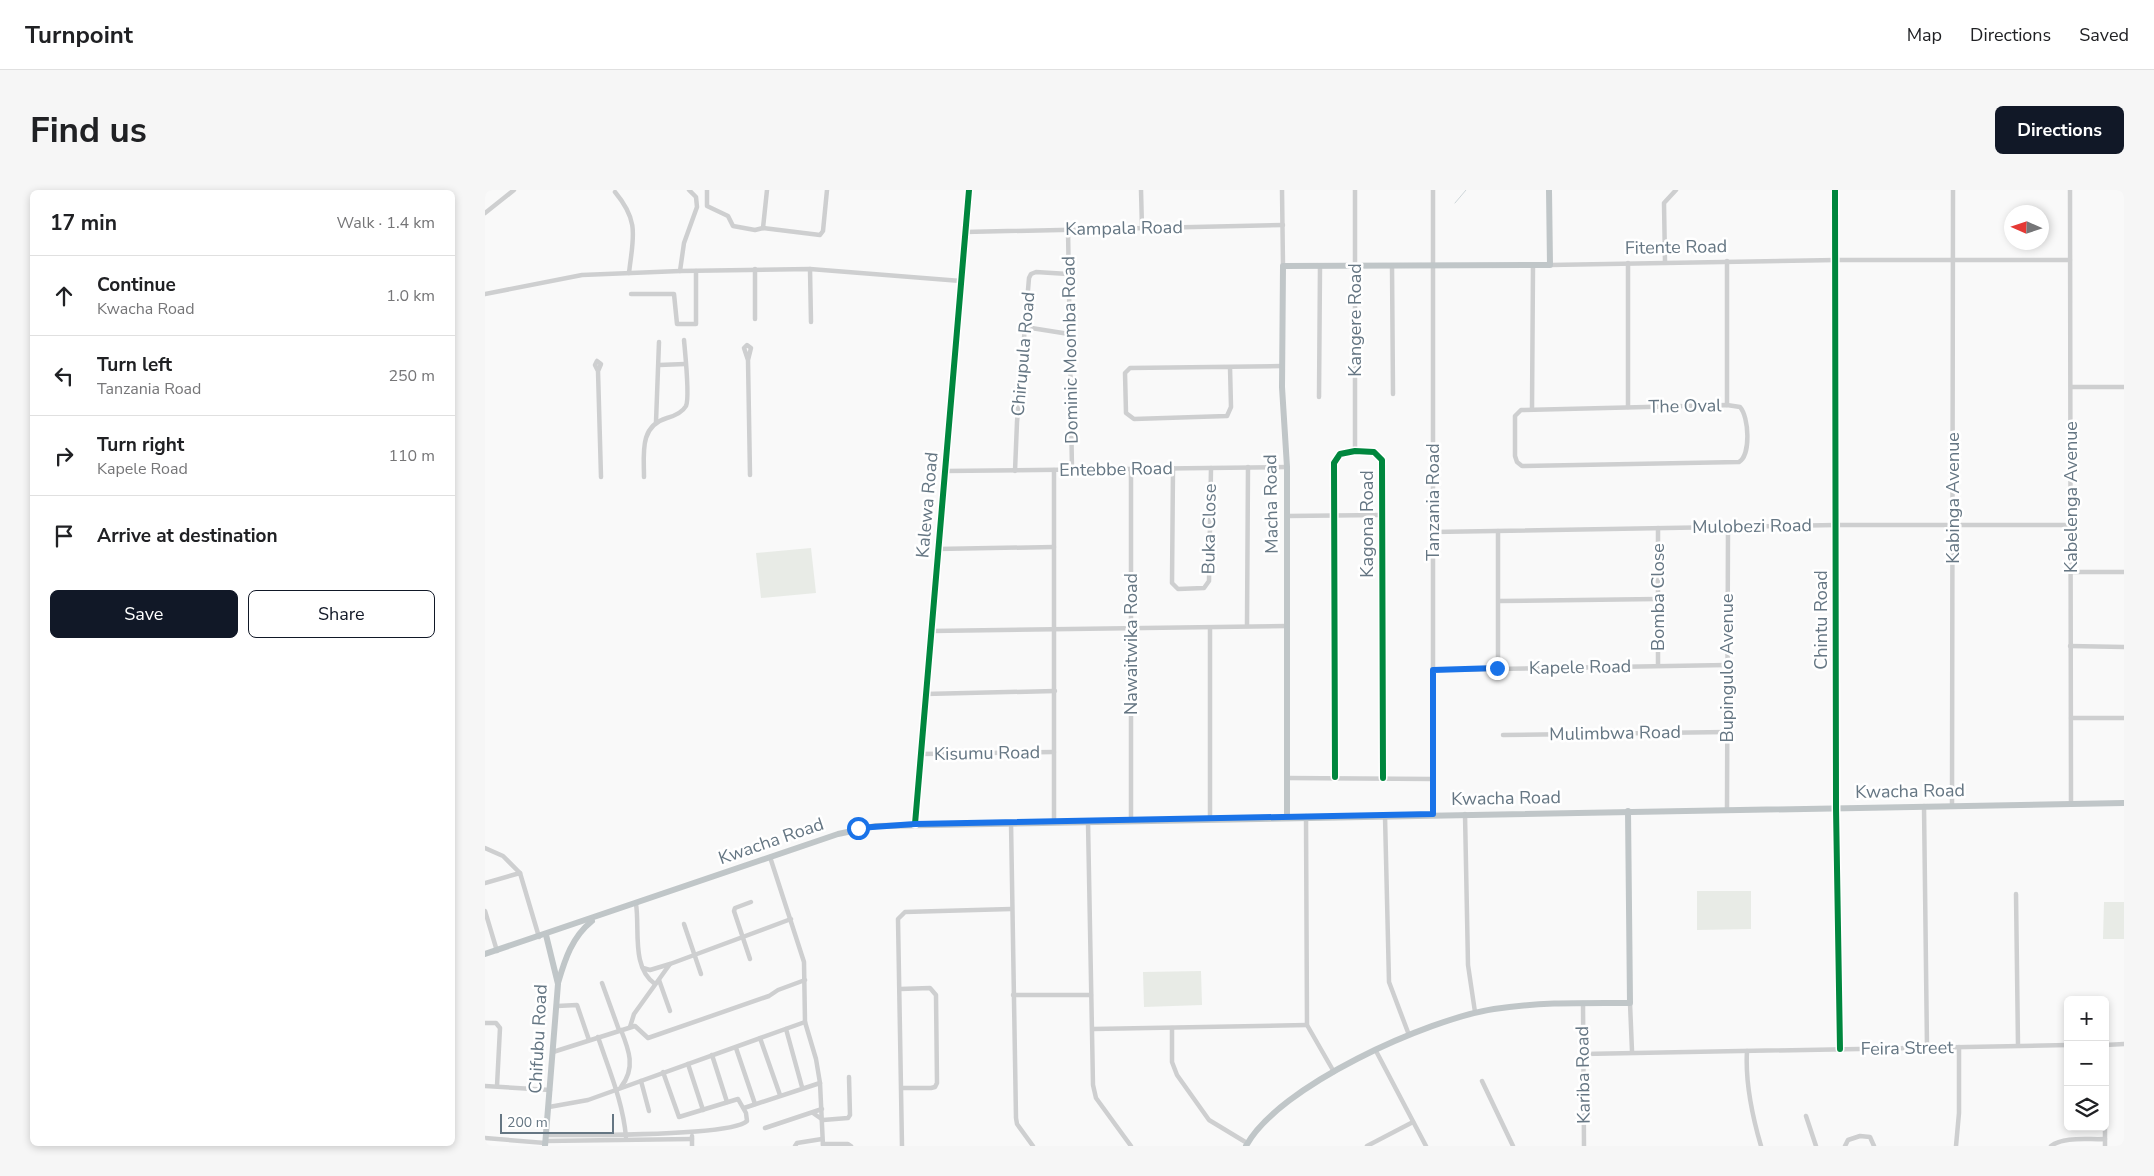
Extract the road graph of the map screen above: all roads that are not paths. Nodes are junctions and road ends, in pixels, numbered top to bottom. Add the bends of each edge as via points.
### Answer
1 (514, 190) edge
2 (707, 190) edge
3 (767, 190) edge
4 (827, 190) edge
5 (969, 190) edge
6 (1141, 190) edge
7 (1282, 190) edge
8 (1355, 190) edge
9 (1433, 190) edge
10 (1549, 190) edge
11 (1676, 190) edge
12 (1835, 190) edge
13 (1953, 190) edge
14 (2070, 190) edge
15 (691, 191) edge
16 (615, 192) dead end
17 (485, 213) edge
18 (1283, 225) junction
19 (763, 228) junction
20 (1142, 228) junction
21 (1067, 229) junction
22 (965, 232) junction
23 (1953, 259) junction
24 (1836, 260) junction
25 (2070, 260) junction
26 (1727, 261) junction
27 (1665, 262) junction
28 (1628, 263) junction
29 (1533, 265) junction
30 (1550, 265) junction
31 (1283, 266) junction
32 (1319, 266) junction
33 (1393, 266) junction
34 (1433, 266) junction
35 (1355, 267) junction
36 (810, 269) junction
37 (755, 270) junction
38 (680, 271) junction
39 (696, 271) junction
40 (629, 273) junction
41 (1068, 274) junction
42 (961, 281) junction
43 (485, 294) edge
44 (631, 294) dead end
45 (755, 319) dead end
46 (811, 322) dead end
47 (1025, 327) junction
48 (1069, 334) junction
49 (684, 340) dead end
50 (659, 342) dead end
51 (748, 360) dead end
52 (685, 364) junction
53 (659, 366) junction
54 (1282, 366) junction
55 (1230, 367) junction
56 (598, 371) dead end
57 (2124, 386) edge
58 (2071, 387) junction
59 (1393, 394) dead end
60 (1319, 397) dead end
61 (1727, 405) junction
62 (1628, 407) junction
63 (1532, 408) junction
64 (656, 422) junction
65 (1355, 451) junction
66 (1287, 467) junction
67 (1173, 468) junction
68 (1211, 468) junction
69 (1247, 468) junction
70 (1131, 469) junction
71 (1053, 470) junction
72 (1072, 470) junction
73 (945, 471) junction
74 (1015, 471) junction
75 (750, 475) dead end
76 (644, 477) dead end
77 (601, 478) dead end
78 (1382, 515) junction
79 (1287, 516) junction
80 (1335, 516) junction
81 (1953, 524) junction
82 (1836, 525) junction
83 (2071, 525) junction
84 (1728, 527) junction
85 (1658, 528) junction
86 (1498, 531) junction
87 (1433, 532) junction
88 (1054, 547) junction
89 (937, 550) junction
90 (2071, 572) junction
91 (2124, 572) edge
92 (1657, 599) junction
93 (1499, 601) junction
94 (1247, 626) junction
95 (1287, 626) junction
96 (1130, 628) junction
97 (1210, 628) junction
98 (1055, 630) junction
99 (931, 631) junction
100 (2071, 646) junction
101 (2124, 647) edge
102 (1658, 665) junction
103 (1727, 665) junction
104 (1497, 668) junction
105 (1433, 670) junction
106 (1055, 690) junction
107 (925, 694) junction
108 (2071, 718) junction
109 (2124, 718) edge
110 (1727, 732) junction
111 (1503, 735) dead end
112 (1054, 752) junction
113 (920, 754) junction
114 (1335, 777) junction
115 (1287, 778) junction
116 (1383, 778) junction
117 (1432, 778) junction
118 (2124, 803) edge
119 (2071, 804) junction
120 (1924, 805) junction
121 (1952, 806) junction
122 (1836, 808) junction
123 (1727, 809) junction
124 (1628, 812) junction
125 (1433, 814) junction
126 (1465, 814) junction
127 (1307, 816) junction
128 (1385, 816) junction
129 (1287, 817) junction
130 (1210, 818) junction
131 (1131, 819) junction
132 (1088, 820) junction
133 (1054, 821) junction
134 (1011, 822) junction
135 (915, 824) junction
136 (485, 848) edge
137 (770, 857) junction
138 (520, 872) junction
139 (485, 883) edge
140 (2016, 894) dead end
141 (751, 902) dead end
142 (636, 904) junction
143 (1011, 909) junction
144 (485, 911) edge
145 (597, 917) junction
146 (791, 919) junction
147 (684, 924) dead end
148 (546, 935) junction
149 (539, 937) junction
150 (743, 937) junction
151 (497, 951) junction
152 (485, 954) edge
153 (695, 955) junction
154 (750, 959) dead end
155 (670, 964) junction
156 (643, 968) junction
157 (701, 974) dead end
158 (805, 980) junction
159 (657, 982) junction
160 (602, 983) dead end
161 (558, 984) junction
162 (900, 989) junction
163 (1091, 995) junction
164 (1013, 996) junction
165 (1630, 1002) junction
166 (1583, 1004) junction
167 (557, 1006) junction
168 (670, 1012) dead end
169 (1475, 1012) junction
170 (805, 1022) junction
171 (485, 1023) edge
172 (1307, 1025) junction
173 (630, 1027) junction
174 (1172, 1028) junction
175 (1093, 1029) junction
176 (620, 1030) junction
177 (786, 1030) junction
178 (1409, 1035) junction
179 (598, 1038) junction
180 (760, 1038) junction
181 (589, 1040) junction
182 (2124, 1044) edge
183 (2018, 1045) junction
184 (2064, 1045) edge
185 (2109, 1045) edge
186 (1927, 1047) junction
187 (1959, 1047) junction
188 (736, 1048) junction
189 (1747, 1050) junction
190 (1840, 1050) junction
191 (1376, 1051) junction
192 (553, 1052) junction
193 (1632, 1052) junction
194 (1583, 1054) junction
195 (712, 1055) junction
196 (688, 1064) junction
197 (663, 1072) junction
198 (1335, 1072) junction
199 (849, 1077) dead end
200 (641, 1081) junction
201 (1482, 1081) dead end
202 (820, 1083) junction
203 (485, 1086) edge
204 (497, 1086) junction
205 (2105, 1086) edge
206 (802, 1087) junction
207 (619, 1088) junction
208 (902, 1088) junction
209 (551, 1090) junction
210 (780, 1095) junction
211 (727, 1102) junction
212 (755, 1104) junction
213 (549, 1107) junction
214 (745, 1108) junction
215 (822, 1109) junction
216 (703, 1110) junction
217 (649, 1111) dead end
218 (813, 1113) junction
219 (1806, 1116) dead end
220 (823, 1120) junction
221 (1413, 1122) junction
222 (765, 1128) dead end
223 (691, 1132) junction
224 (626, 1136) junction
225 (657, 1136) junction
226 (595, 1137) junction
227 (485, 1138) edge
228 (609, 1139) junction
229 (643, 1139) junction
230 (693, 1139) junction
231 (2105, 1139) junction
232 (545, 1141) edge
233 (574, 1143) edge
234 (823, 1143) edge
235 (533, 1144) edge
236 (1247, 1145) edge
237 (610, 1146) edge
238 (643, 1146) edge
239 (692, 1146) edge
240 (795, 1146) edge
241 (851, 1146) edge
242 (902, 1146) edge
243 (1033, 1146) edge
244 (1131, 1146) edge
245 (1367, 1146) edge
246 (1426, 1146) edge
247 (1513, 1146) edge
248 (1584, 1146) edge
249 (1761, 1146) edge
250 (1816, 1146) edge
251 (1845, 1146) edge
252 (1874, 1146) edge
253 (1956, 1146) edge
254 (2051, 1146) edge
255 (2105, 1146) edge

1 - 17 street
2 - 19 street via 707,206 728,216 733,226 755,230
3 - 19 street
4 - 19 street via 820,235
5 - 22 street, Kalewa Road
6 - 20 street
7 - 18 street, Macha Road
8 - 35 street, Kangere Road
9 - 34 street, Tanzania Road
10 - 30 main road
11 - 27 street via 1664,203
12 - 24 street, Chintu Road
13 - 23 street, Kabinga Avenue
14 - 25 street, Kabelenga Avenue
15 - 38 street via 697,207 684,243
16 - 40 street via 632,217
18 - 20 street, Kampala Road
18 - 31 street, Macha Road
20 - 21 street, Kampala Road
21 - 22 street, Kampala Road
21 - 41 street, Dominic Moomba Road
22 - 42 street, Kalewa Road
23 - 24 street, Fitente Road
23 - 25 street, Fitente Road
23 - 81 street, Kabinga Avenue
24 - 26 street, Fitente Road
24 - 82 street, Chintu Road
25 - 58 street, Kabelenga Avenue
26 - 27 street, Fitente Road
26 - 61 street
27 - 28 street, Fitente Road
28 - 30 street, Fitente Road
28 - 62 street
29 - 30 main road, Fitente Road
29 - 34 main road, Fitente Road
29 - 63 street
31 - 32 main road, Fitente Road
31 - 54 main road, Macha Road
32 - 35 main road, Fitente Road
32 - 60 street
33 - 34 main road, Fitente Road
33 - 35 main road, Fitente Road
33 - 59 street
34 - 87 street, Tanzania Road
35 - 65 street, Kangere Road
36 - 37 street
36 - 42 street
36 - 46 street
37 - 39 street
37 - 45 street
38 - 39 street
38 - 40 street
39 - 44 street via 696,324 677,324 674,294
40 - 43 street via 573,276
41 - 47 street, Chirupula Road via 1031,274
41 - 48 street, Dominic Moomba Road
42 - 73 street, Kalewa Road
47 - 48 street
47 - 74 street, Chirupula Road
48 - 72 street, Dominic Moomba Road
49 - 52 street
50 - 53 street
51 - 75 street
52 - 53 street
52 - 64 street via 685,407 675,416
53 - 64 street
54 - 55 street
54 - 66 main road, Macha Road
55 - 55 street via 1231,407 1227,416 1128,416 1125,409 1125,373 1129,368
56 - 77 street
57 - 58 street
58 - 83 street, Kabelenga Avenue
61 - 62 street, The Oval
61 - 63 street, The Oval via 1740,407 1747,418 1746,454 1739,462 1522,466 1515,456 1515,416 1521,410
62 - 63 street, The Oval
64 - 76 street via 645,437
65 - 78 street, Kagona Road via 1374,452 1382,460
65 - 80 street, Kagona Road via 1340,454 1334,463
66 - 69 street, Entebbe Road
66 - 79 main road, Macha Road
67 - 68 street, Entebbe Road
67 - 68 street, Buka Close via 1172,583 1178,589 1199,590 1209,581
67 - 70 street, Entebbe Road
68 - 69 street, Entebbe Road
69 - 94 street
70 - 72 street, Entebbe Road
70 - 96 street, Nawaitwika Road
71 - 72 street, Entebbe Road
71 - 74 street, Entebbe Road
71 - 88 street
73 - 74 street, Entebbe Road
73 - 89 street, Kalewa Road
78 - 80 street
78 - 116 street, Kagona Road
79 - 80 street
79 - 95 main road, Macha Road
80 - 114 street, Kagona Road
81 - 82 street, Mulobezi Road
81 - 83 street, Mulobezi Road
81 - 121 street, Kabinga Avenue
82 - 84 street, Mulobezi Road
82 - 122 street, Chintu Road
83 - 90 street, Kabelenga Avenue
84 - 85 street, Mulobezi Road
84 - 103 street, Bupingulo Avenue
85 - 86 street, Mulobezi Road
85 - 92 street, Bomba Close
86 - 87 street, Mulobezi Road
86 - 93 street
87 - 105 street, Tanzania Road
88 - 89 street
88 - 98 street
89 - 99 street, Kalewa Road
90 - 91 street
90 - 100 street, Kabelenga Avenue
92 - 93 street
92 - 102 street, Bomba Close
93 - 104 street
94 - 95 street
94 - 97 street
95 - 115 main road, Macha Road
96 - 97 street
96 - 98 street
96 - 131 street, Nawaitwika Road
97 - 130 street
98 - 99 street
98 - 106 street
99 - 107 street, Kalewa Road
100 - 101 street
100 - 108 street, Kabelenga Avenue
102 - 103 street, Kapele Road
102 - 104 street, Kapele Road
103 - 110 street, Bupingulo Avenue
104 - 105 street, Kapele Road
105 - 117 street, Tanzania Road
106 - 107 street
106 - 112 street
107 - 113 street, Kalewa Road
108 - 109 street
108 - 119 street, Kabelenga Avenue
110 - 111 street, Mulimbwa Road
110 - 123 street, Bupingulo Avenue
112 - 113 street, Kisumu Road
112 - 133 street
113 - 135 street, Kalewa Road
114 - 115 street
114 - 116 street
115 - 129 main road, Macha Road
116 - 117 street
117 - 125 street, Tanzania Road
118 - 119 main road, Kwacha Road
119 - 121 main road, Kwacha Road
120 - 121 main road, Kwacha Road
120 - 122 main road, Kwacha Road
120 - 186 street
122 - 123 main road, Kwacha Road
122 - 190 street, Chintu Road
123 - 124 main road, Kwacha Road
124 - 126 main road, Kwacha Road
124 - 165 main road
125 - 126 main road, Kwacha Road
125 - 128 main road, Kwacha Road
126 - 169 street via 1468,966
127 - 128 main road, Kwacha Road
127 - 129 main road, Kwacha Road
127 - 172 street
128 - 178 street via 1389,982
129 - 130 main road, Kwacha Road
130 - 131 main road, Kwacha Road
131 - 132 main road, Kwacha Road
132 - 133 main road, Kwacha Road
132 - 163 street
133 - 134 main road, Kwacha Road
134 - 135 main road, Kwacha Road
134 - 143 street
135 - 137 main road, Kwacha Road via 858,828
136 - 138 street via 503,856
137 - 142 main road, Kwacha Road
137 - 146 street
138 - 139 street
138 - 149 street
140 - 183 street
141 - 150 street via 734,911
142 - 145 main road, Kwacha Road
142 - 156 street via 639,924 637,946
143 - 162 street via 900,914
143 - 164 street
144 - 151 street
145 - 148 main road, Kwacha Road
145 - 161 main road via 574,940
146 - 150 street
146 - 158 street via 803,954
147 - 153 street
148 - 149 main road, Kwacha Road
148 - 161 main road, Chifubu Road
149 - 151 main road, Kwacha Road
150 - 153 street
150 - 154 street
151 - 152 main road, Kwacha Road
153 - 155 street
153 - 157 street
155 - 156 street via 650,970
155 - 159 street
156 - 159 street via 647,978
158 - 170 street
158 - 173 street via 769,996 648,1038 637,1027
159 - 168 street
159 - 173 street via 634,1014
160 - 176 street
161 - 167 main road, Chifubu Road
162 - 208 street
162 - 208 street via 930,988 936,995 937,1083 931,1088
163 - 164 street
163 - 175 street
164 - 243 street via 1016,1118
165 - 166 main road
165 - 193 street
166 - 169 main road via 1507,1007
166 - 194 street, Kariba Road
167 - 181 street via 577,1005
167 - 192 main road, Chifubu Road
169 - 178 main road
170 - 177 street
170 - 202 street
171 - 204 street via 496,1023 500,1028
172 - 174 street
172 - 198 street
173 - 176 street
174 - 175 street
174 - 236 street via 1172,1062 1177,1075 1209,1120
175 - 244 street via 1094,1092
176 - 179 street
176 - 207 street via 629,1053 630,1066 629,1076
177 - 180 street
177 - 206 street
178 - 191 main road
179 - 181 street
179 - 207 street
180 - 188 street
180 - 210 street
181 - 192 street
182 - 185 street
183 - 184 street, Feira Street
183 - 187 street, Feira Street
186 - 187 street, Feira Street
186 - 190 street, Feira Street
187 - 253 street
188 - 195 street
188 - 212 street
189 - 190 street, Feira Street
189 - 193 street, Feira Street
189 - 249 street via 1749,1094
191 - 198 main road
191 - 221 street
192 - 209 main road, Chifubu Road
193 - 194 street, Feira Street
194 - 248 street, Kariba Road
195 - 196 street
195 - 211 street
196 - 197 street
196 - 216 street
197 - 200 street
197 - 216 street via 679,1117
198 - 236 main road via 1277,1109
199 - 220 street via 850,1115
200 - 207 street
200 - 217 street
201 - 247 street
202 - 206 street
202 - 215 street
203 - 204 street
204 - 209 street
205 - 231 street
206 - 210 street
207 - 213 street via 579,1102
207 - 224 street
208 - 242 street
209 - 213 main road, Chifubu Road
210 - 212 street
211 - 214 street via 738,1099
211 - 216 street
212 - 214 street
213 - 232 main road, Chifubu Road
214 - 223 street via 747,1121 739,1126
215 - 218 street
215 - 220 street
218 - 220 street
218 - 222 street
219 - 250 street
220 - 234 street
221 - 245 street
221 - 246 street
223 - 225 street
223 - 230 street
224 - 225 street
224 - 226 street
224 - 228 street
224 - 229 street
225 - 229 street
225 - 230 street
226 - 228 street
226 - 232 street
226 - 233 street
227 - 235 street
228 - 237 street
229 - 238 street
230 - 239 street
231 - 254 street via 2065,1140
231 - 255 street
232 - 233 street
232 - 235 street
234 - 240 street via 797,1143
234 - 241 street
251 - 252 street via 1848,1140 1866,1136 1873,1140

